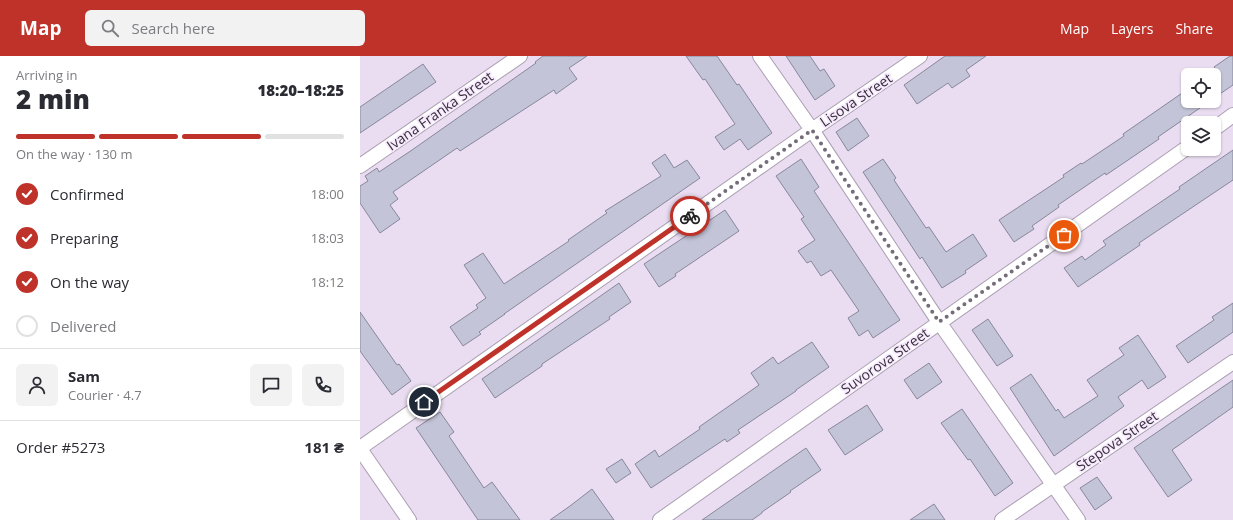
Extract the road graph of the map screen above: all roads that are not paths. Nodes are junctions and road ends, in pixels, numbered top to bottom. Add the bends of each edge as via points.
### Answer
1 (520, 56) edge
2 (760, 56) edge
3 (920, 56) edge
4 (1233, 115) edge
5 (1221, 124) edge
6 (812, 130) junction
7 (1181, 152) edge
8 (360, 166) edge
9 (939, 322) junction
10 (1233, 362) edge
11 (360, 448) edge
12 (1054, 484) junction
13 (408, 520) edge
14 (660, 520) edge
15 (1002, 520) edge
16 (1078, 520) edge

1 - 8 street, Ivana Franka Street
2 - 6 street
3 - 6 street, Lisova Street
4 - 5 street
6 - 9 street
6 - 11 street, Lisova Street
7 - 9 street, Suvorova Street
9 - 12 street
9 - 14 street, Suvorova Street
10 - 12 street, Stepova Street
11 - 13 street
12 - 15 street, Stepova Street
12 - 16 street

